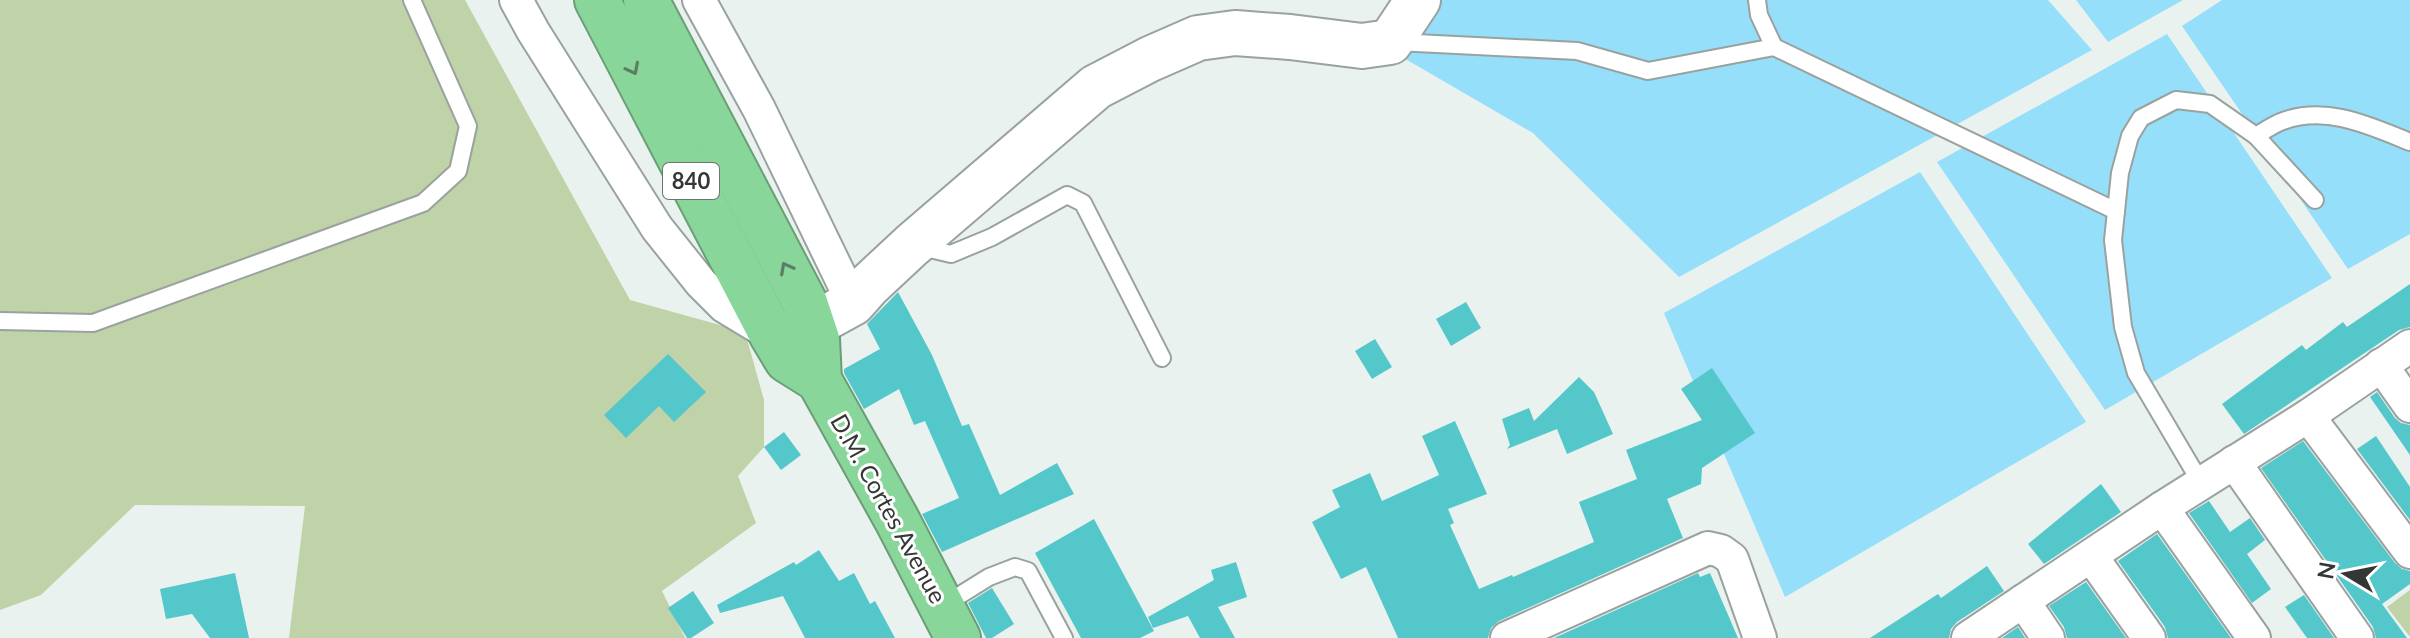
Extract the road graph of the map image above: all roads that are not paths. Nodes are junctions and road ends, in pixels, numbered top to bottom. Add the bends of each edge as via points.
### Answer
1 (412, 0) edge
2 (516, 0) edge
3 (597, 0) edge
4 (646, 0) edge
5 (699, 0) edge
6 (1418, 0) edge
7 (1757, 0) edge
8 (1390, 42) junction
9 (1774, 47) junction
10 (2256, 136) junction
11 (2410, 142) edge
12 (2315, 200) dead end
13 (2116, 211) junction
14 (912, 245) junction
15 (853, 303) junction
16 (0, 321) edge
17 (792, 330) junction
18 (2410, 346) edge
19 (1162, 358) dead end
20 (2381, 365) junction
21 (2410, 406) edge
22 (2308, 416) junction
23 (2234, 462) junction
24 (2201, 483) junction
25 (2162, 508) junction
26 (2410, 552) edge
27 (2091, 556) junction
28 (2023, 601) junction
29 (950, 622) edge
30 (1064, 638) edge
31 (1507, 638) edge
32 (1760, 638) edge
33 (1968, 638) edge
34 (2048, 638) edge
35 (2149, 638) edge
36 (2254, 638) edge
37 (2357, 638) edge

1 - 16 lane via 468,126 458,171 423,203 93,323
2 - 17 street via 657,228 701,283 724,306
3 -> 17 highway, D.M. Cortes Avenue / 840
17 -> 4 highway, D.M. Cortes Avenue / 840 via 805,303
5 - 15 street via 759,109
6 - 8 street
7 - 9 lane
8 - 9 lane via 1577,51 1648,71
8 - 14 street via 1362,46 1235,33 1198,38 1096,87
9 - 13 lane
10 - 11 lane via 2283,121 2318,115 2357,120
10 - 12 lane
10 - 13 lane via 2210,104 2176,100 2141,118 2120,173
13 - 24 lane via 2113,240 2123,327 2136,373
14 - 15 street
14 - 19 lane via 951,254 1067,195 1083,203
15 - 17 street
17 - 29 highway, D.M. Cortes Avenue / 840 via 787,360 819,380
18 - 20 street
20 - 21 street
20 - 22 street
22 - 23 street
22 - 26 street
23 - 24 street
23 - 37 street
24 - 25 street
25 - 27 street
25 - 36 street
27 - 28 street
27 - 35 street
28 - 33 street
28 - 34 street
29 - 30 lane via 989,577 1015,567 1028,571
31 - 32 street via 1708,548 1732,559

